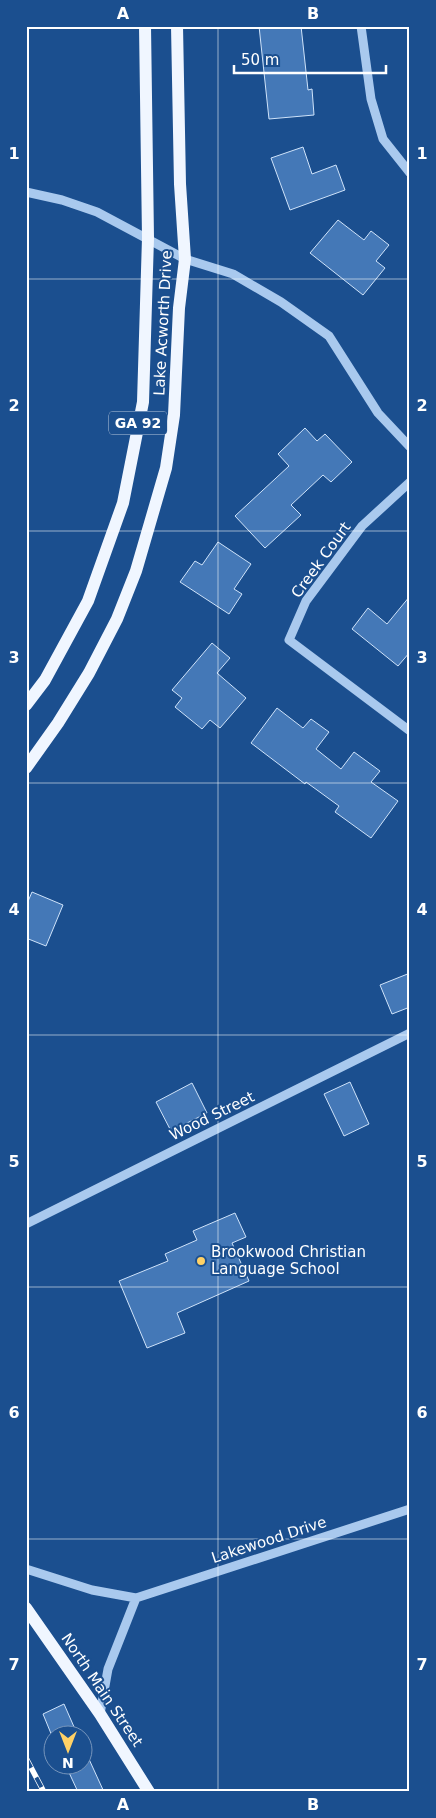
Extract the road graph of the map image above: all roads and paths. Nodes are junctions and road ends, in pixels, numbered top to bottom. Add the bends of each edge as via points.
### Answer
1 (145, 26) edge
2 (177, 26) edge
3 (362, 26) edge
4 (410, 173) edge
5 (26, 192) edge
6 (148, 238) junction
7 (185, 259) junction
8 (410, 447) edge
9 (410, 482) edge
10 (26, 705) edge
11 (410, 731) edge
12 (26, 768) edge
13 (410, 1033) edge
14 (26, 1224) edge
15 (410, 1509) edge
16 (26, 1569) edge
17 (136, 1598) junction
18 (26, 1608) edge
19 (100, 1714) junction
20 (149, 1792) edge

1 - 6 main road, Lake Acworth Drive / GA 92
2 - 7 main road, Lake Acworth Drive / GA 92
3 - 4 street via 371,99 383,139
5 - 6 street via 97,212
6 - 7 street
6 - 10 main road, Lake Acworth Drive / GA 92 via 143,402 123,503 88,601 45,680
7 - 8 street via 233,274 281,302 329,336 378,413
7 - 12 main road, Lake Acworth Drive / GA 92 via 179,308 174,414 166,468 139,562 117,619 89,673
9 - 11 street, Creek Court via 362,526 306,601 289,640
13 - 14 street, Wood Street
15 - 17 street, Lakewood Drive
16 - 17 street, Lakewood Drive via 92,1590
17 - 19 street via 108,1669
18 - 19 main road, North Main Street
19 - 20 main road, North Main Street

